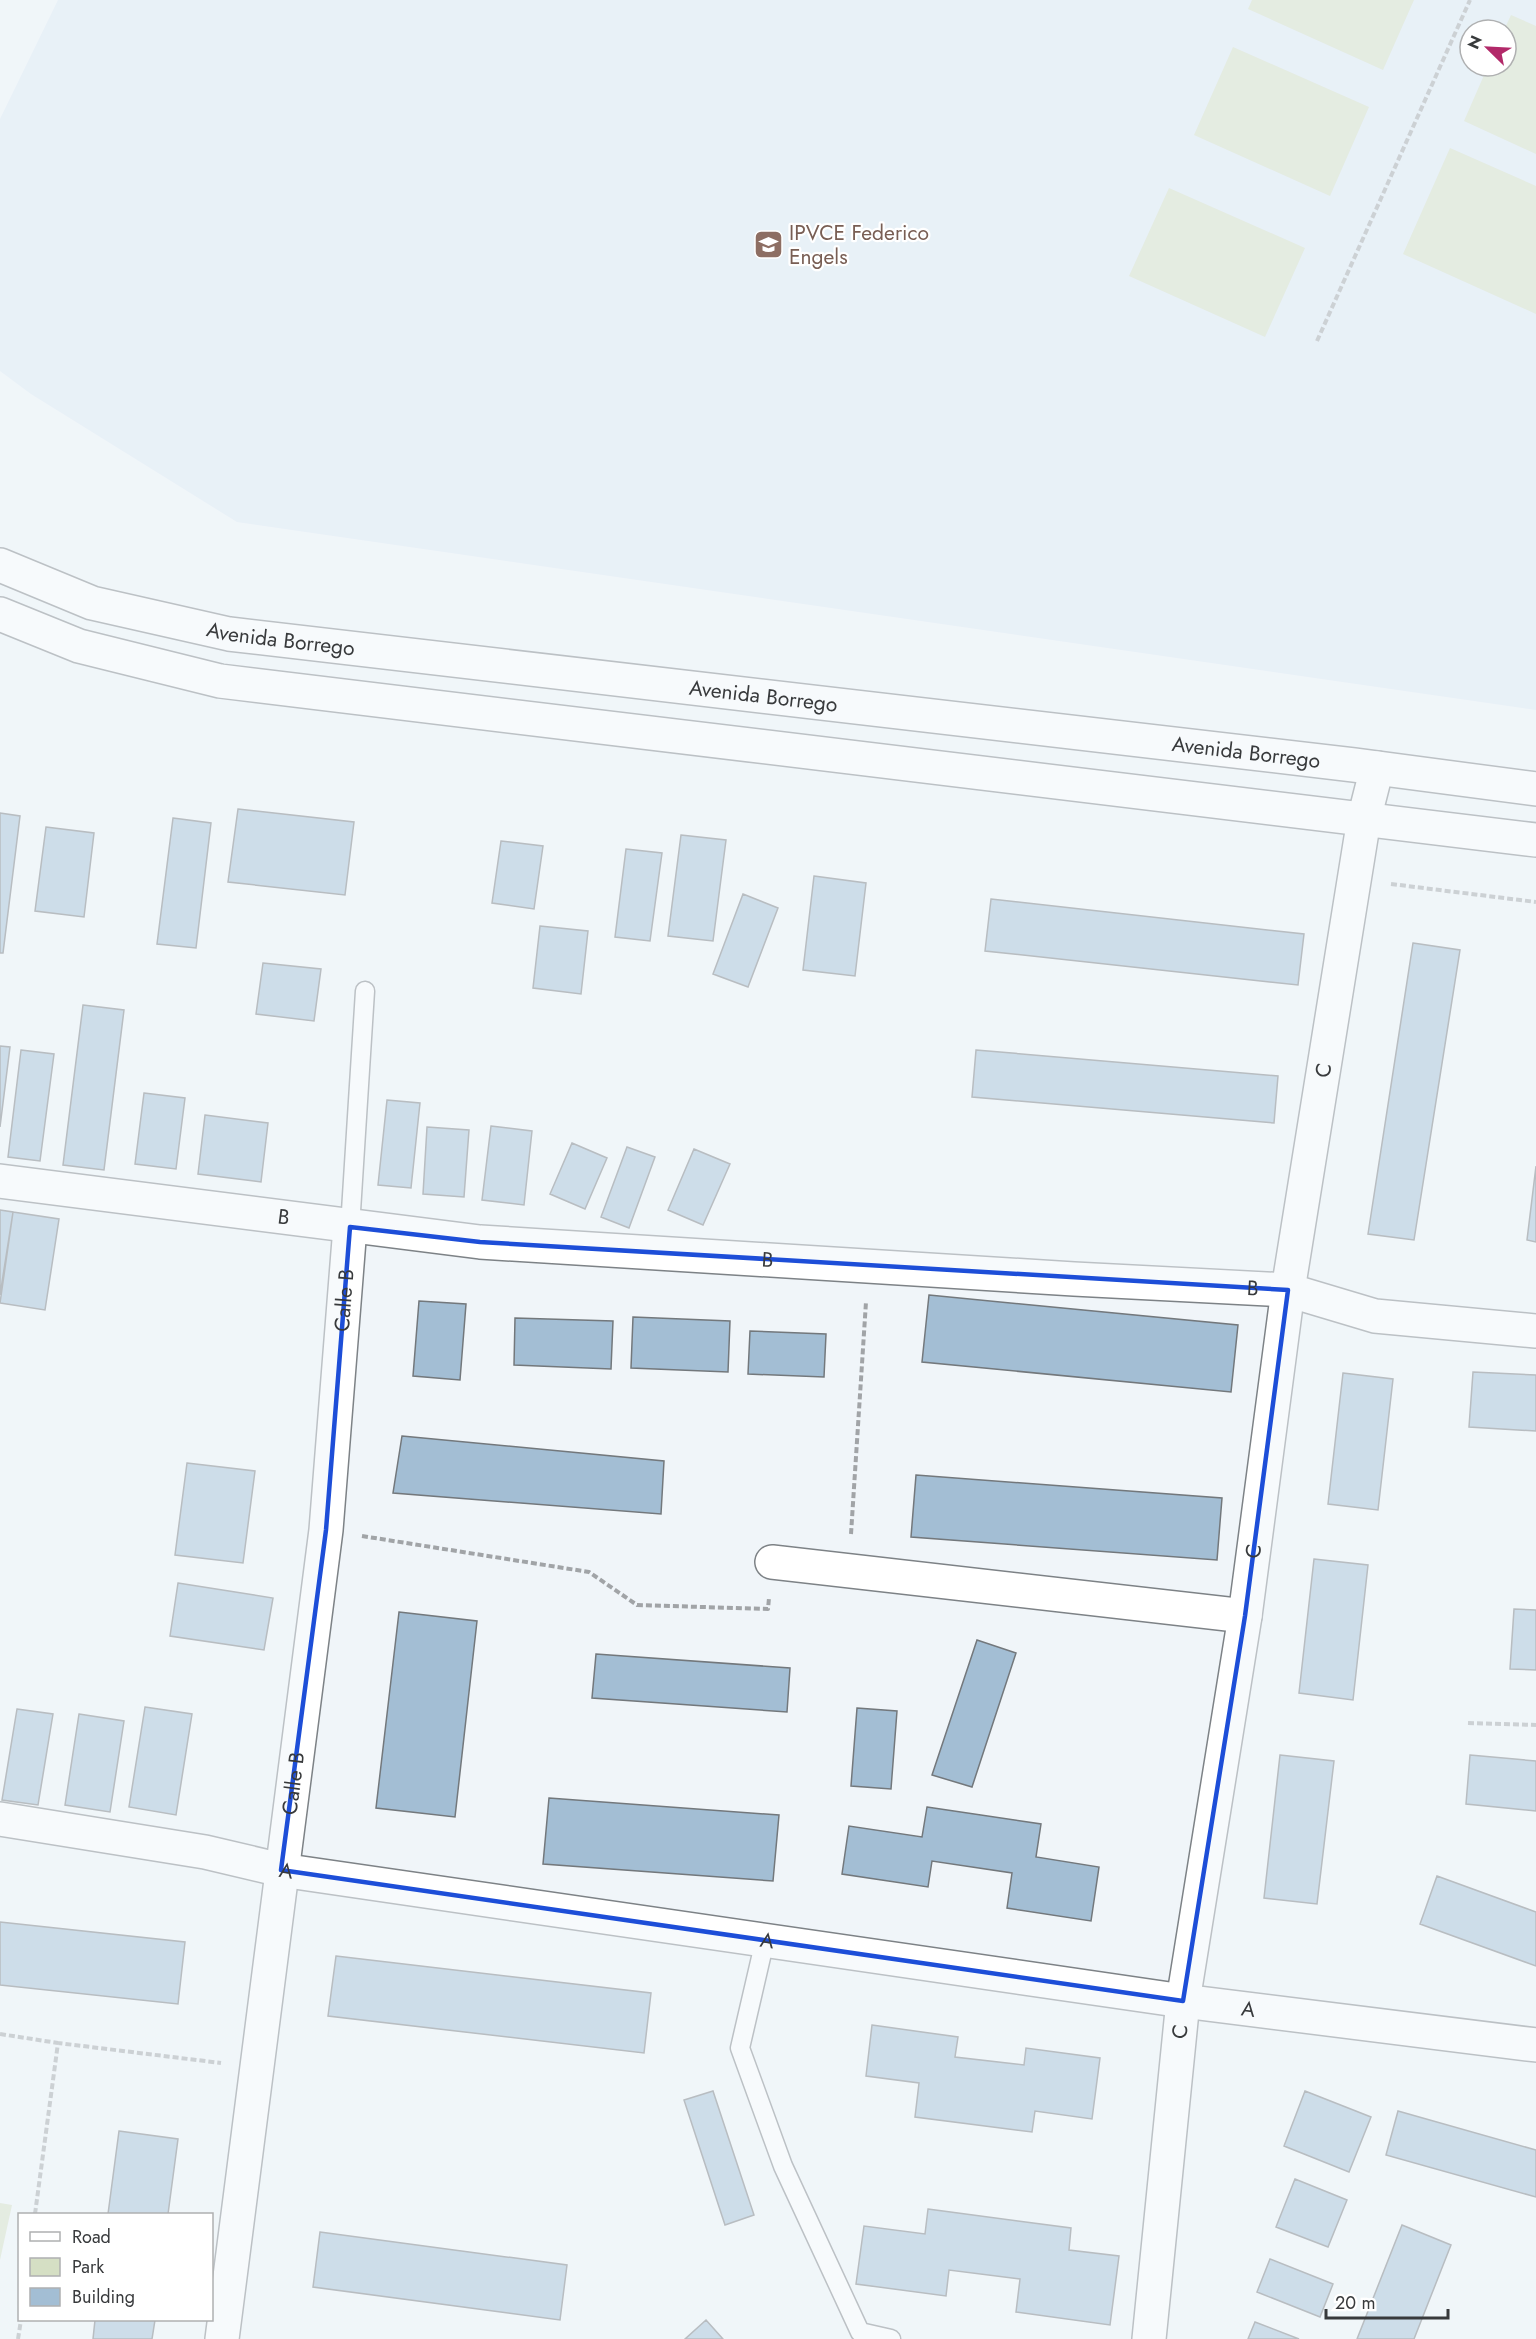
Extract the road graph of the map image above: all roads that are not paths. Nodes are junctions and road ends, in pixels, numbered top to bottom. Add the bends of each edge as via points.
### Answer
1 (0, 564) edge
2 (0, 614) edge
3 (1377, 768) junction
4 (1536, 789) edge
5 (1364, 819) junction
6 (1536, 840) edge
7 (365, 991) dead end
8 (0, 1181) edge
9 (350, 1227) junction
10 (1288, 1290) junction
11 (1536, 1331) edge
12 (772, 1562) road end
13 (1245, 1616) junction
14 (0, 1819) edge
15 (281, 1870) junction
16 (765, 1940) junction
17 (1183, 2001) junction
18 (1536, 2045) edge
19 (222, 2339) edge
20 (891, 2339) edge
21 (1149, 2339) edge

1 - 3 street, Avenida Borrego via 92,603 229,634
2 - 5 street via 79,646 220,681
3 - 4 street, Avenida Borrego
3 - 5 street, C
5 - 6 street
5 - 10 street, C
7 - 9 lane
8 - 9 street, B
9 - 10 street, B via 480,1242
9 - 15 street, Calle B via 326,1530
10 - 11 street, B via 1375,1316
10 - 13 street, C
12 - 13 street
13 - 17 street, C
14 - 15 street, A via 205,1852
15 - 16 street, A
15 - 19 street, Calle B
16 - 17 street, A
16 - 20 lane via 740,2048 783,2166 860,2332
17 - 18 street, A
17 - 21 street, C

